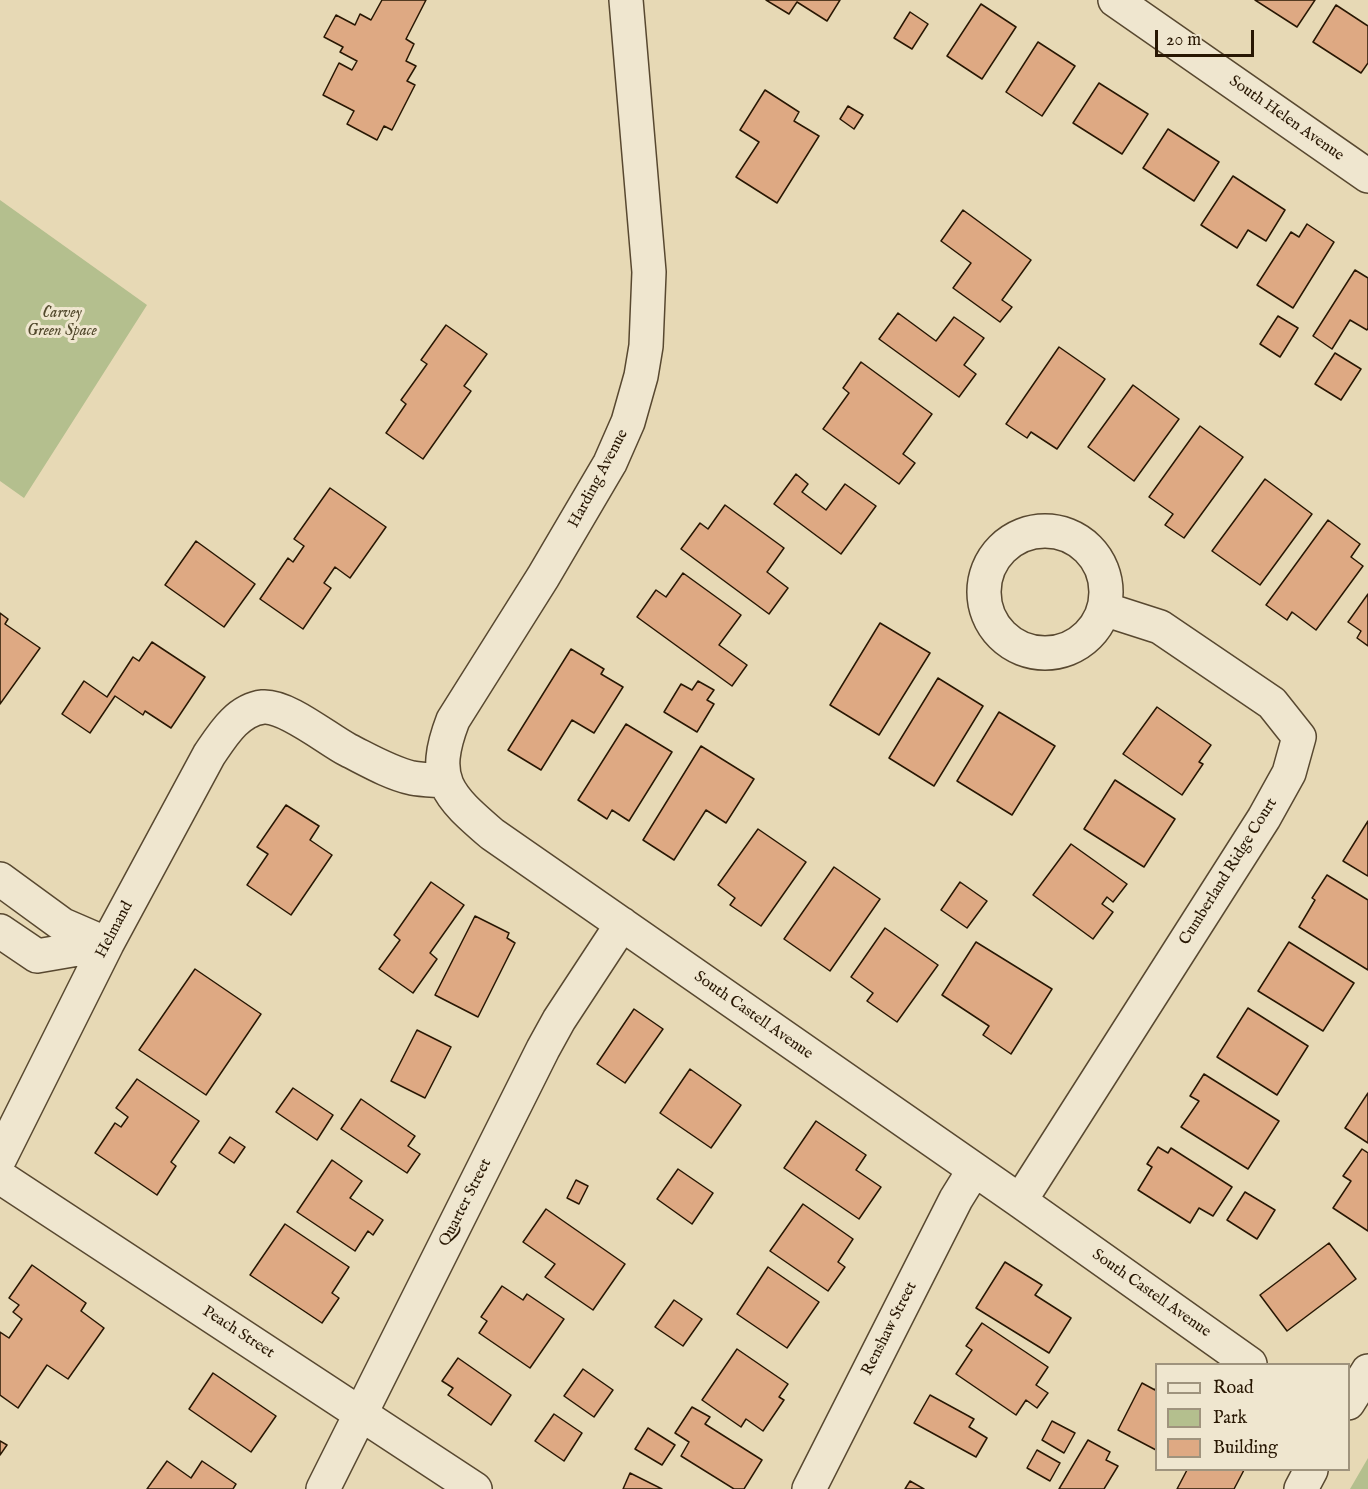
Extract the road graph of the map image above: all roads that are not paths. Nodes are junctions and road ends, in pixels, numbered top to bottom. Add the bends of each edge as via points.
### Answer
1 (626, 0) edge
2 (1115, 0) edge
3 (1368, 176) edge
4 (1104, 609) dead end
5 (445, 781) junction
6 (0, 879) edge
7 (622, 924) junction
8 (0, 931) edge
9 (107, 944) junction
10 (0, 1158) edge
11 (974, 1170) junction
12 (0, 1178) edge
13 (1020, 1201) junction
14 (1247, 1363) edge
15 (1368, 1371) edge
16 (1350, 1400) edge
17 (361, 1413) junction
18 (1310, 1471) edge
19 (323, 1489) edge
20 (475, 1489) edge
21 (809, 1489) edge
22 (1301, 1489) edge

1 - 5 street, Harding Avenue via 649,272 641,376 628,422 610,464 453,720 441,762
2 - 3 street, South Helen Avenue
4 - 13 street, Cumberland Ridge Court via 1160,627 1272,703 1299,737 1289,773 1264,818
5 - 7 street, South Castell Avenue via 462,808 492,834
5 - 9 street, Helmand via 411,778 383,767 285,712 263,707 245,713 226,729 208,754
6 - 9 street via 63,925
7 - 11 street, South Castell Avenue
7 - 17 street, Quarter Street via 543,1049
8 - 9 street via 38,956
9 - 10 street, Helmand
11 - 13 street, South Castell Avenue
11 - 21 street, Renshaw Street
12 - 17 street, Peach Street
13 - 14 street, South Castell Avenue
15 - 16 street
17 - 19 street, Quarter Street
17 - 20 street, Peach Street
18 - 22 street

